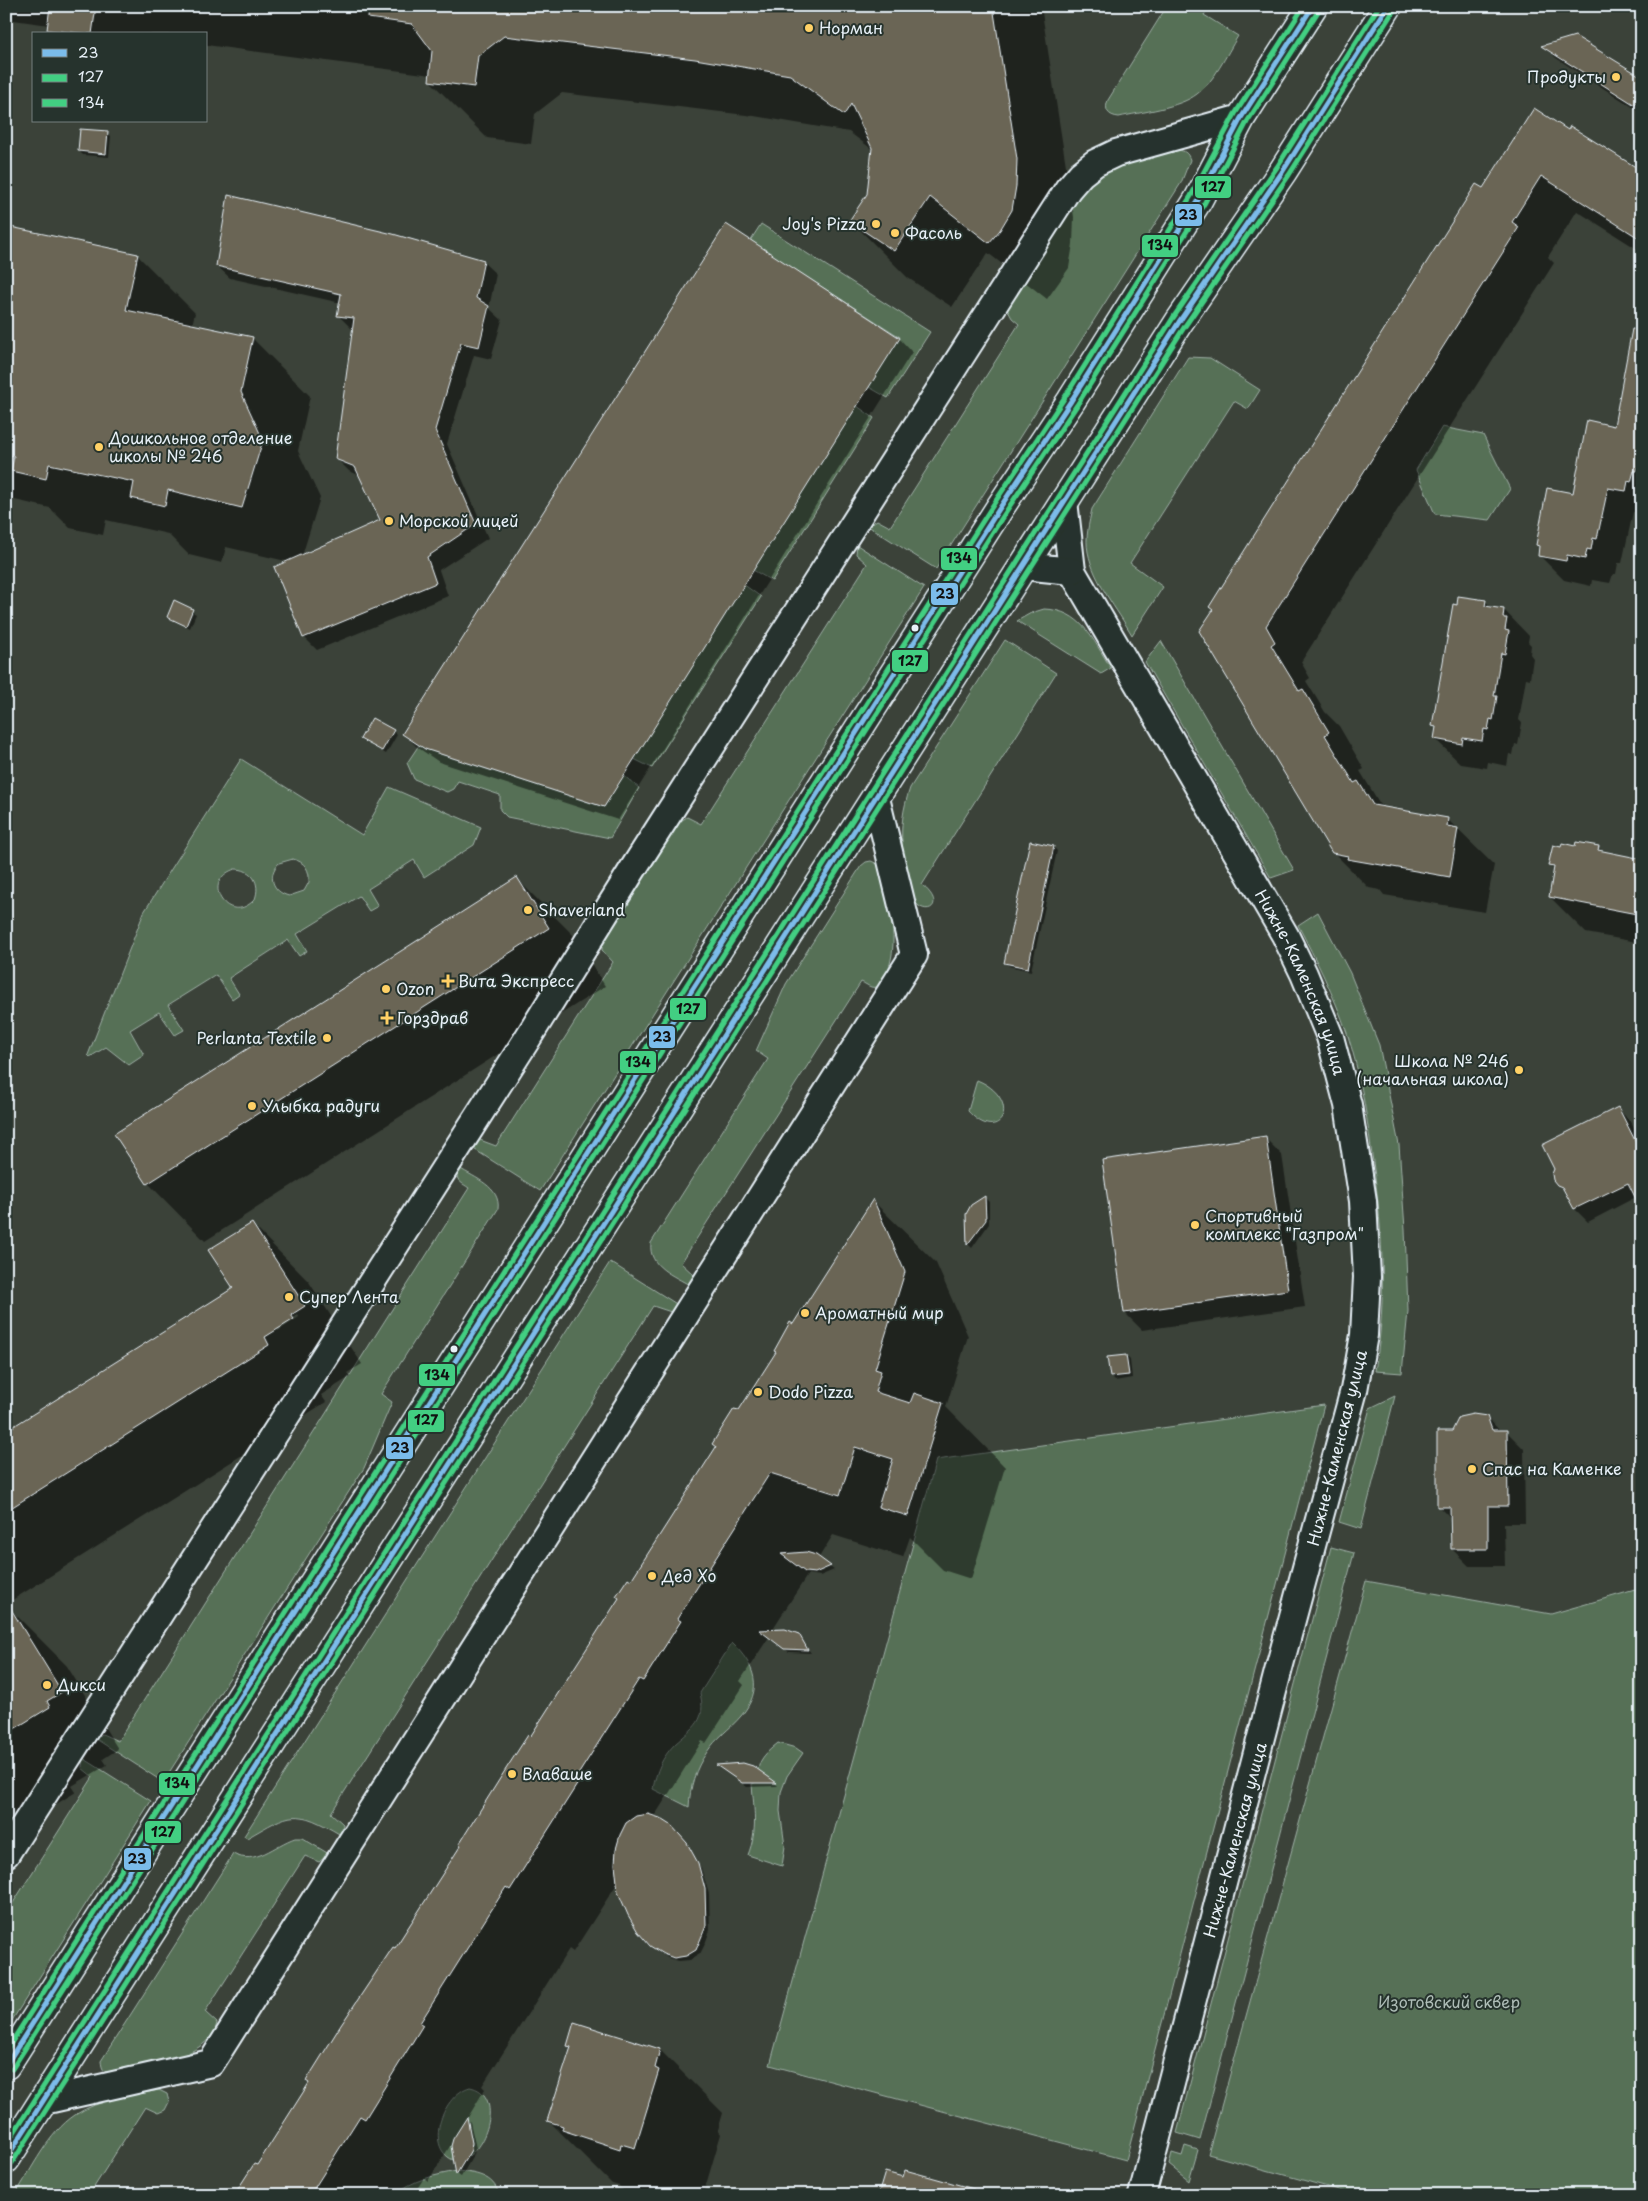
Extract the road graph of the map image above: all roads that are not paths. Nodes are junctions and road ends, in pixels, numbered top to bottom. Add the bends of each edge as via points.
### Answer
1 (1312, 6) edge
2 (1388, 6) edge
3 (1241, 118) junction
4 (1064, 501) junction
5 (1023, 566) junction
6 (1072, 571) junction
7 (876, 798) junction
8 (6, 1854) edge
9 (6, 2065) edge
10 (44, 2101) junction
11 (6, 2159) edge
12 (1142, 2195) edge

1 - 3 main road
2 - 4 main road via 1283,171 1178,322
3 - 8 street via 1116,153 1095,163 1068,189
3 - 9 main road via 1198,200 1077,393 1001,506
4 - 5 main road
4 - 6 street, Нижне-Каменская улица
5 - 6 street
5 - 7 main road
6 - 12 street, Нижне-Каменская улица via 1250,875 1304,974 1330,1037 1348,1105 1363,1201 1367,1277 1364,1335 1354,1390
7 - 10 main road
7 - 10 street via 914,955 211,2064
10 - 11 main road

